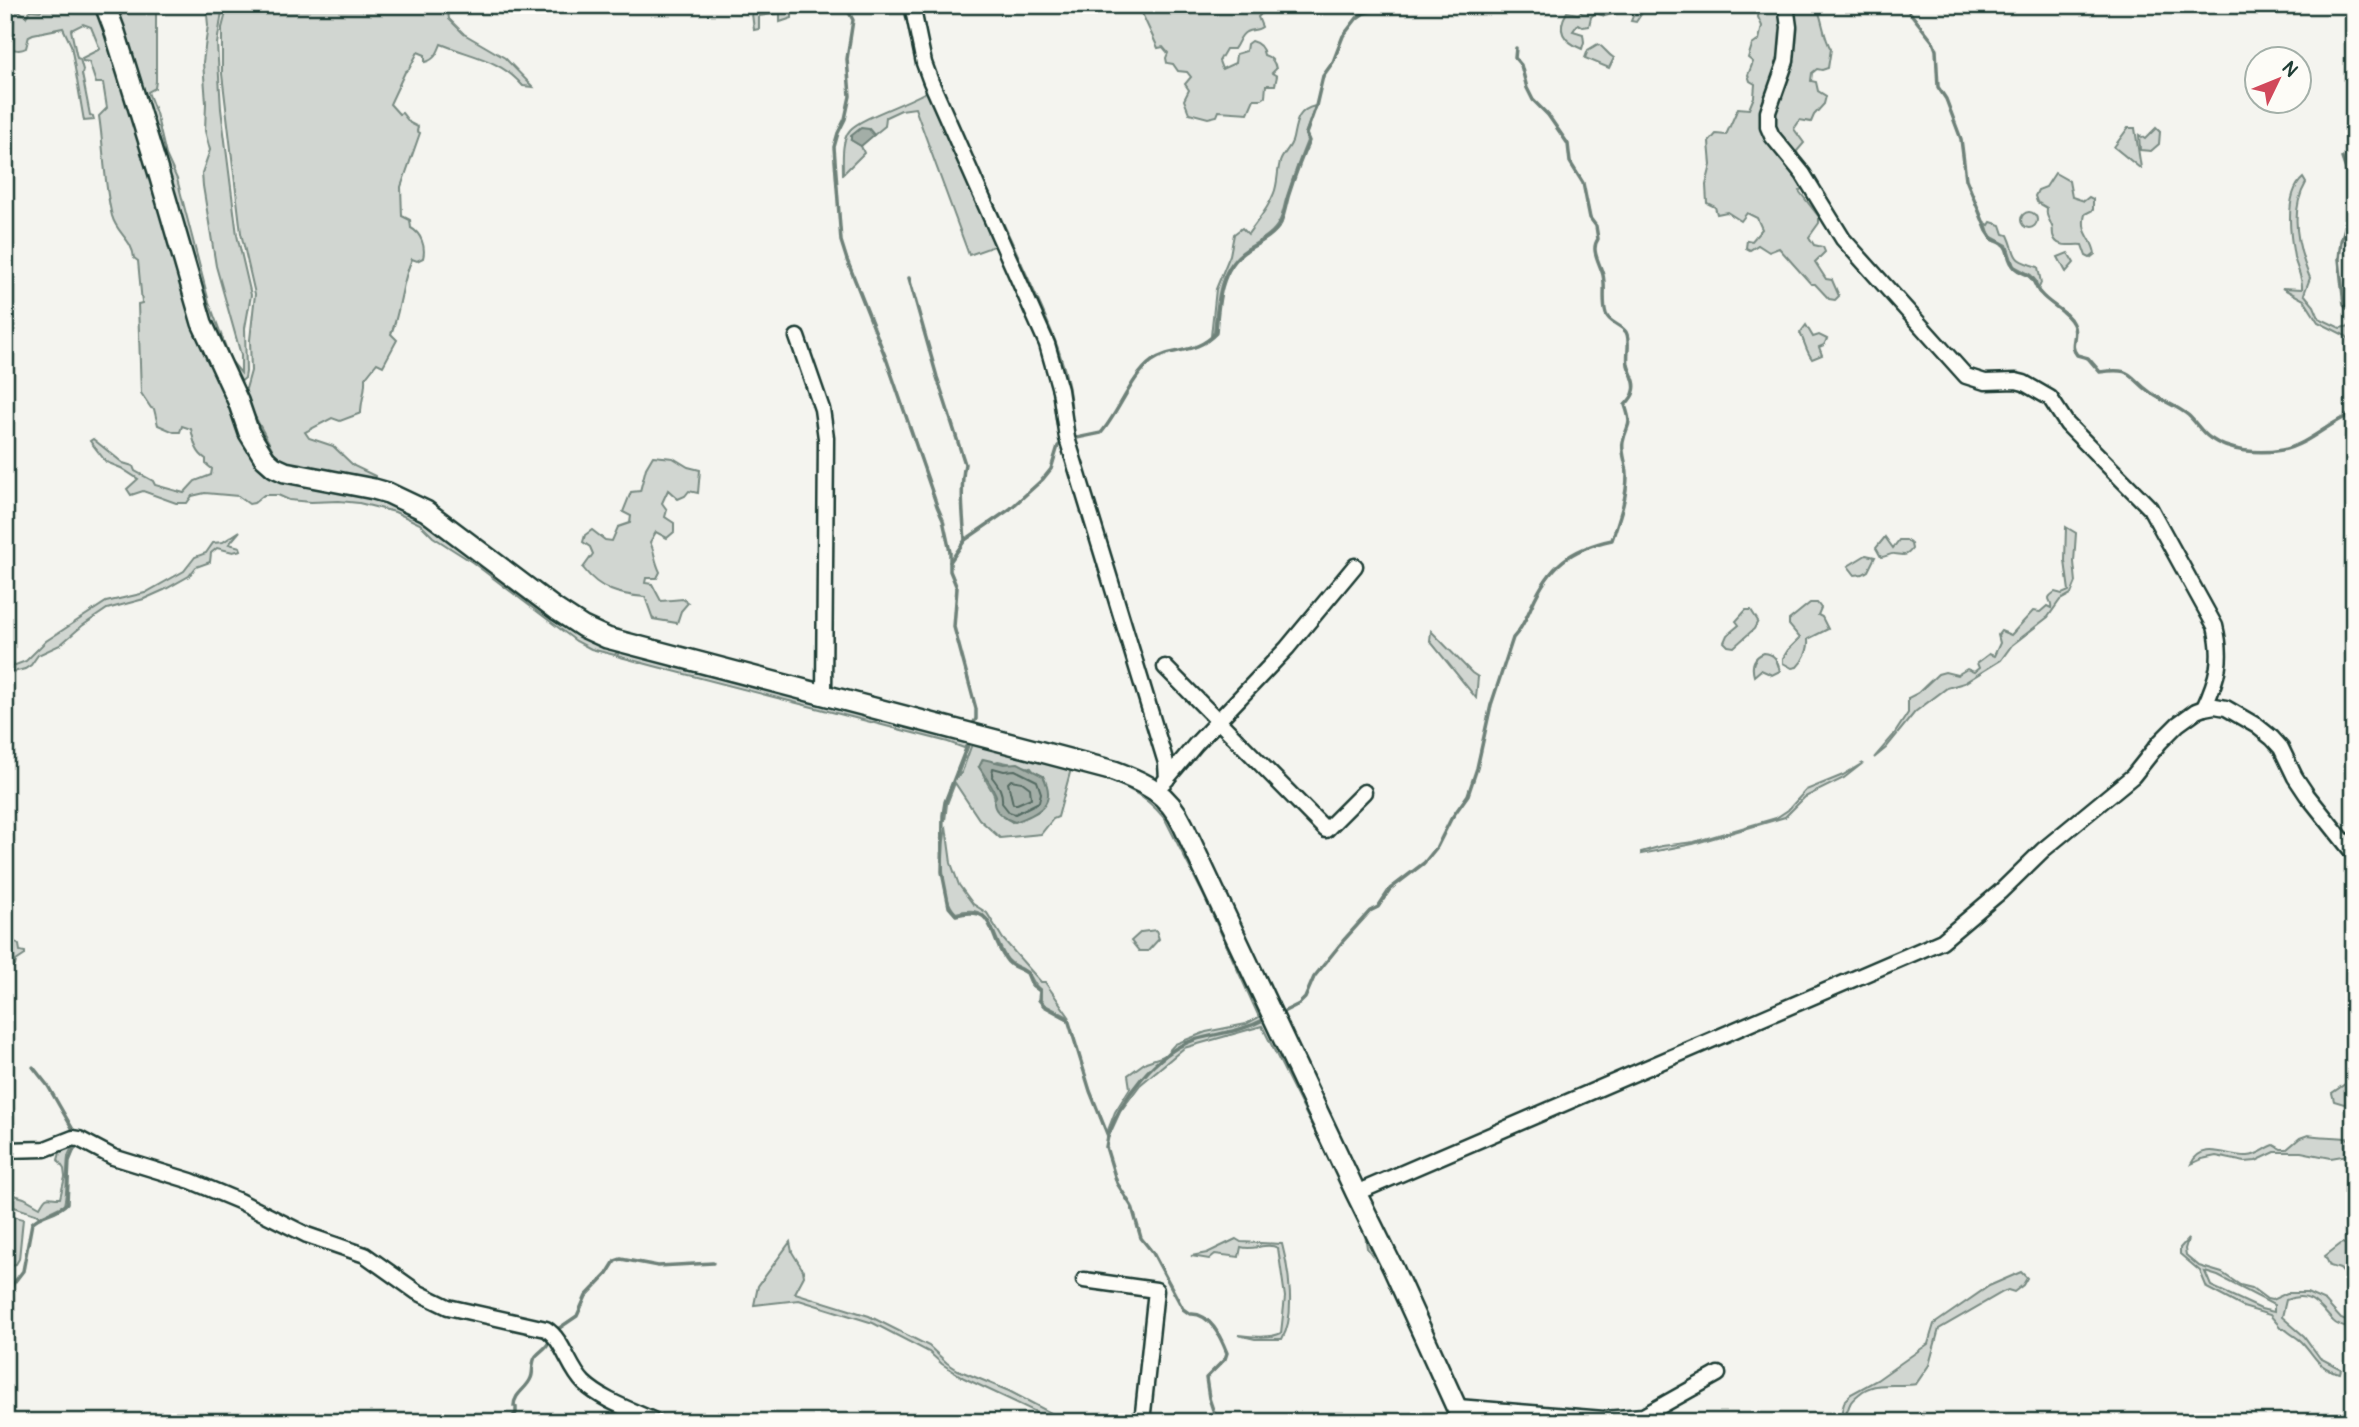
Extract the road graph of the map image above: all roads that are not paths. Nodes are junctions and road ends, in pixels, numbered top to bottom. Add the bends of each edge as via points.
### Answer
1 (104, 5) edge
2 (912, 5) edge
3 (1786, 5) edge
4 (797, 337) dead end
5 (1354, 566) dead end
6 (1165, 667) dead end
7 (824, 695) junction
8 (2204, 708) junction
9 (1218, 721) junction
10 (1161, 785) junction
11 (1364, 792) dead end
12 (2354, 854) edge
13 (5, 1150) edge
14 (1356, 1193) junction
15 (1084, 1280) dead end
16 (1718, 1374) dead end
17 (1461, 1414) edge
18 (657, 1422) edge
19 (1142, 1422) edge

1 - 7 main road via 202,323 249,433 265,459 285,472 374,489 426,511 557,610 607,638
2 - 10 street via 931,82 1048,344 1067,438 1166,763
3 - 8 street via 1786,61 1768,120 1772,136 1803,174 1843,239 1966,376 1985,382 2017,381 2041,391 2150,508 2215,626 2220,662
4 - 7 street via 822,409 827,448
5 - 9 street via 1287,648
6 - 9 street
7 - 10 main road
8 - 12 street via 2226,708 2272,738 2307,795
8 - 14 street via 2178,724 2133,775 1942,941
9 - 10 street
9 - 11 street via 1326,830
10 - 14 main road
13 - 18 street via 45,1149 79,1139 113,1157 191,1181 307,1235 365,1255 417,1292 448,1307 546,1329 593,1391
14 - 17 main road
15 - 19 street via 1156,1290
16 - 17 street via 1643,1416

